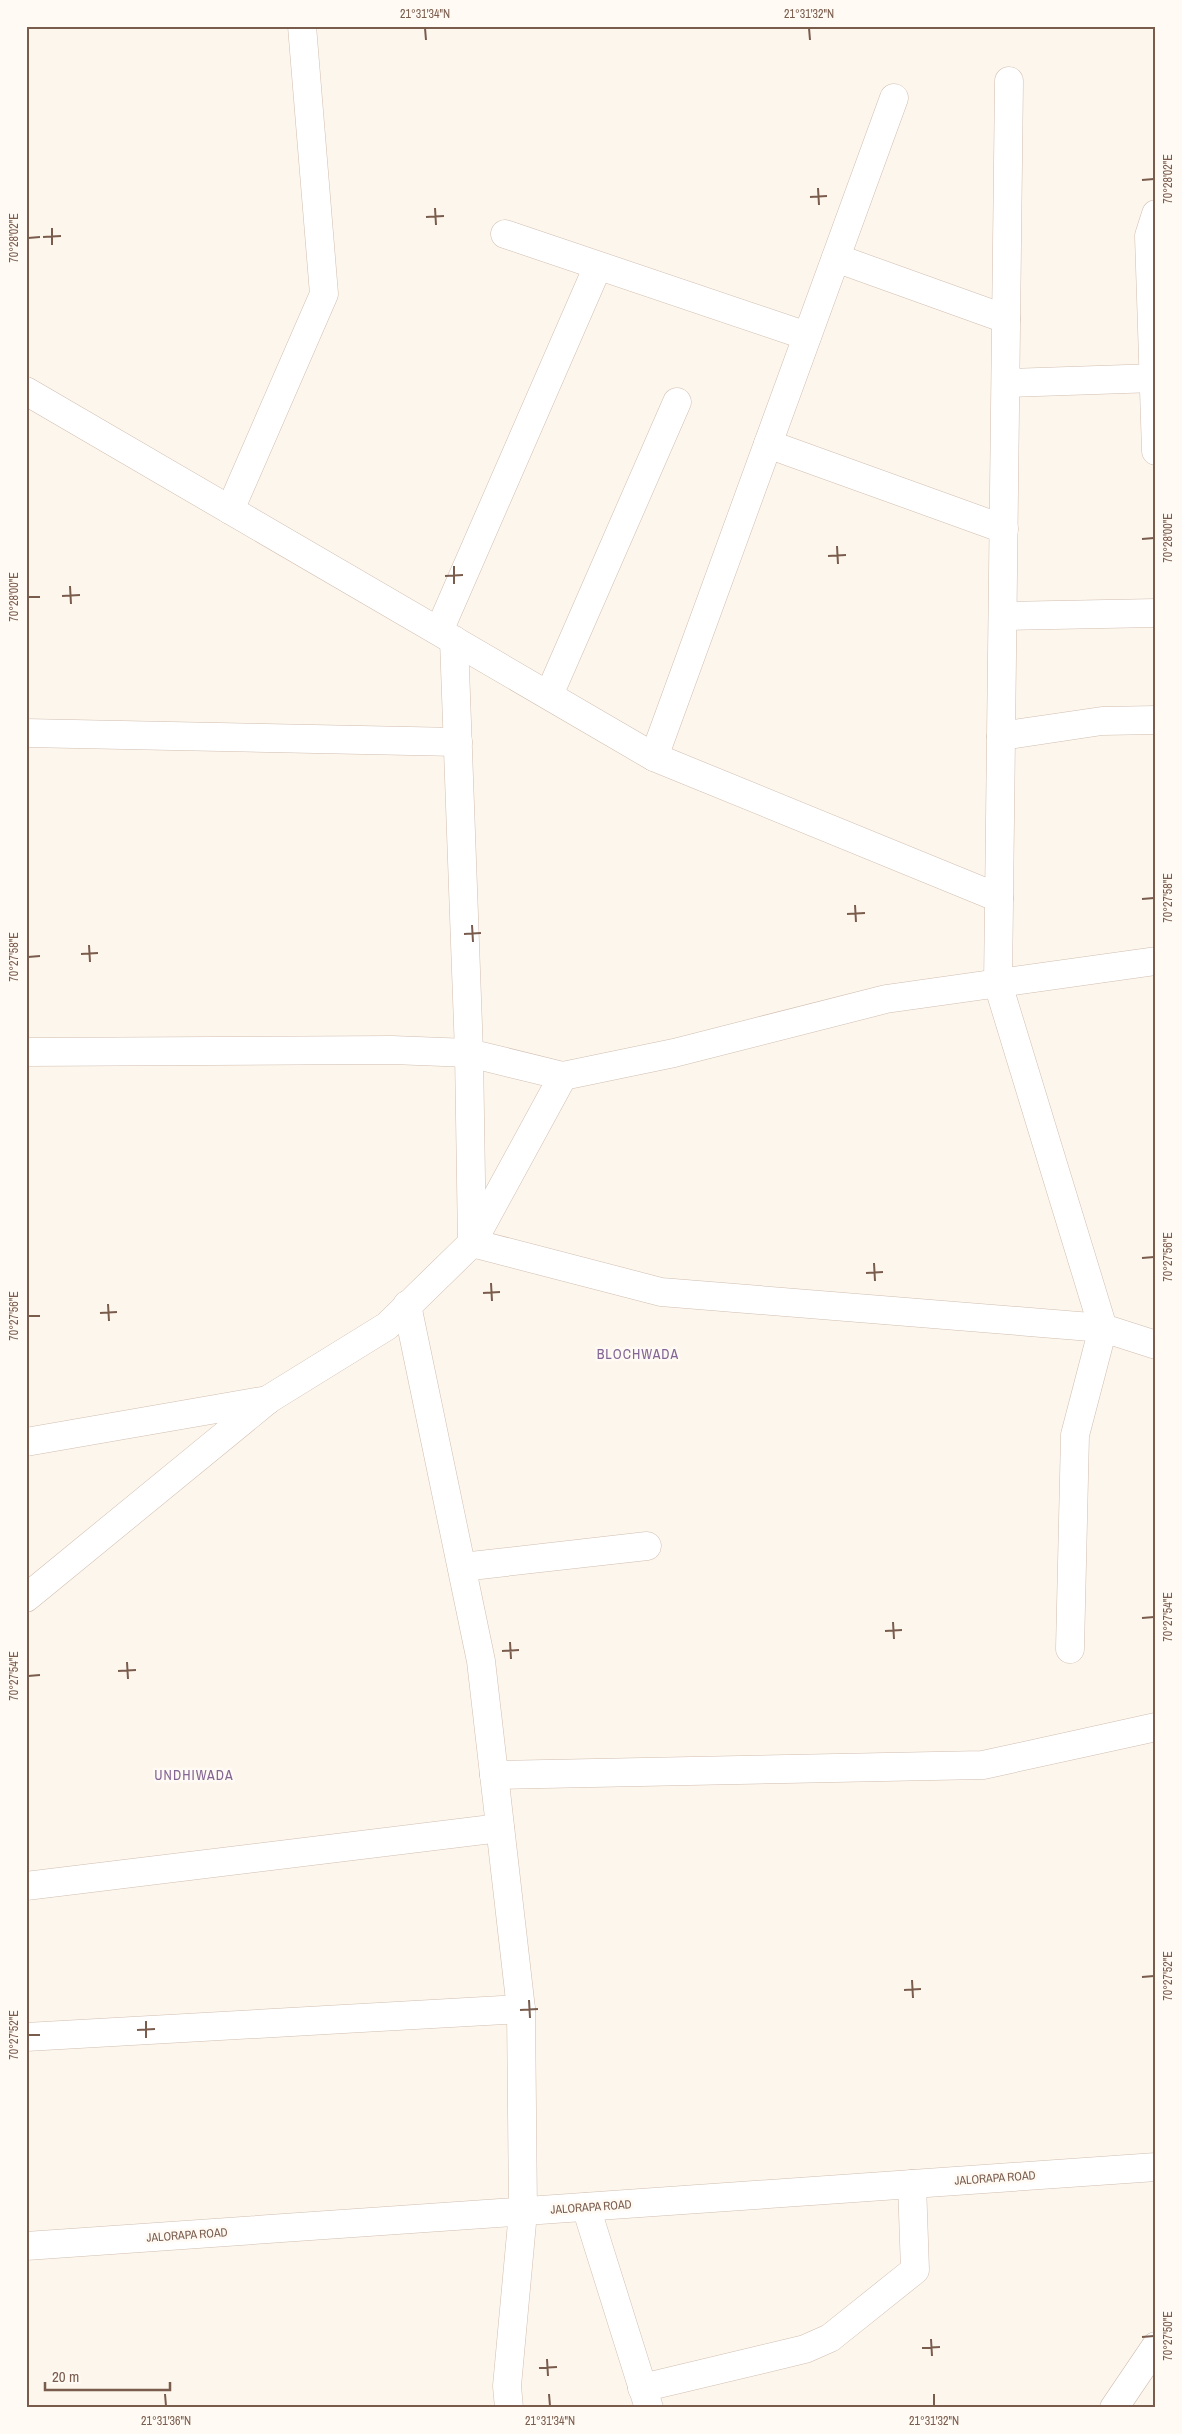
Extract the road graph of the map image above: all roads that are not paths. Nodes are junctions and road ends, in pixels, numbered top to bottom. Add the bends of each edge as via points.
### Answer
1 (302, 26) edge
2 (1009, 81) dead end
3 (894, 98) dead end
4 (1156, 214) edge
5 (505, 234) dead end
6 (836, 258) junction
7 (598, 266) junction
8 (1006, 319) junction
9 (807, 336) junction
10 (1154, 378) edge
11 (1006, 383) junction
12 (26, 390) edge
13 (677, 402) dead end
14 (768, 444) junction
15 (1156, 451) edge
16 (230, 510) junction
17 (1004, 529) junction
18 (1156, 613) edge
19 (1002, 616) junction
20 (446, 636) junction
21 (549, 696) junction
22 (1156, 720) edge
23 (26, 733) edge
24 (1001, 736) junction
25 (458, 742) junction
26 (654, 757) junction
27 (999, 898) junction
28 (1156, 961) edge
29 (998, 984) junction
30 (26, 1052) edge
31 (469, 1053) junction
32 (563, 1076) junction
33 (472, 1243) junction
34 (407, 1305) junction
35 (1103, 1328) junction
36 (1156, 1345) edge
37 (269, 1399) junction
38 (26, 1442) edge
39 (647, 1546) dead end
40 (462, 1567) junction
41 (26, 1598) edge
42 (1070, 1648) dead end
43 (1156, 1727) edge
44 (494, 1775) junction
45 (500, 1828) junction
46 (26, 1886) edge
47 (521, 2009) junction
48 (26, 2037) edge
49 (1156, 2167) edge
50 (912, 2184) junction
51 (586, 2207) junction
52 (522, 2212) junction
53 (26, 2246) edge
54 (1156, 2346) edge
55 (646, 2398) edge
56 (509, 2408) edge
57 (1114, 2408) edge

1 - 16 street via 324,294
2 - 8 street
3 - 6 street
4 - 10 street via 1149,236
5 - 7 street
6 - 8 street
6 - 9 street
7 - 9 street
7 - 20 street
8 - 11 street
9 - 14 street
10 - 11 street
10 - 15 street
11 - 17 street
12 - 16 street
13 - 21 street
14 - 17 street
14 - 26 street
16 - 20 street
17 - 19 street
18 - 19 street
19 - 24 street
20 - 21 street
20 - 25 street
21 - 26 street
22 - 24 street via 1102,722
23 - 25 street
24 - 27 street
25 - 31 street
26 - 27 street
27 - 29 street
28 - 29 street
29 - 32 street via 886,999 674,1053
29 - 35 street
30 - 31 street via 392,1050
31 - 32 street
31 - 33 street
32 - 33 street
33 - 34 street
33 - 35 street via 661,1292
34 - 37 street via 387,1326
34 - 40 street
35 - 36 street
35 - 42 street via 1075,1435
37 - 38 street
37 - 41 street
39 - 40 street
40 - 44 street via 481,1661
43 - 44 street via 982,1765
44 - 45 street
45 - 46 street
45 - 47 street
47 - 48 street
47 - 52 street
49 - 50 street, JALORAPA ROAD
50 - 51 street, JALORAPA ROAD
50 - 55 street via 915,2270 830,2338 805,2349
51 - 52 street, JALORAPA ROAD
51 - 55 street
52 - 53 street, JALORAPA ROAD
52 - 56 street via 507,2386
54 - 57 street

